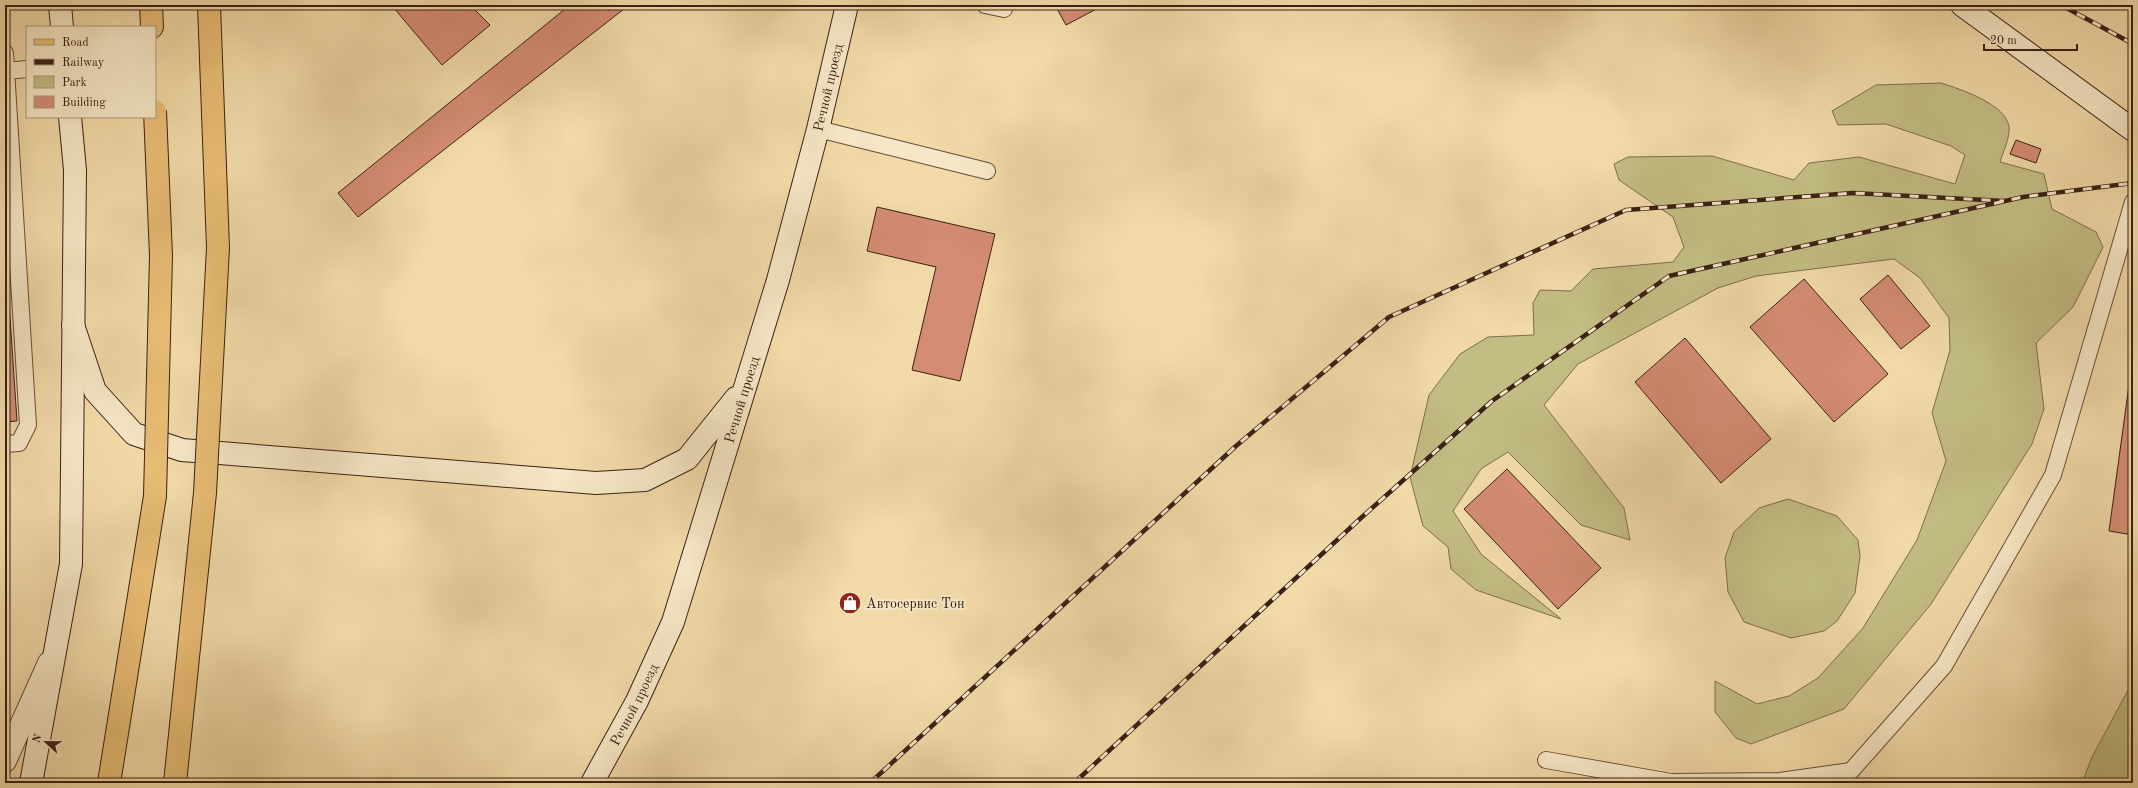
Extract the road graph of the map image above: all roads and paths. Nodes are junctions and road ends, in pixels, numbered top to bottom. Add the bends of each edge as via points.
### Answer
1 (60, 5) edge
2 (151, 5) edge
3 (208, 5) edge
4 (847, 5) edge
5 (985, 5) edge
6 (1962, 5) edge
7 (1004, 9) dead end
8 (62, 26) edge
9 (152, 26) edge
10 (5, 53) edge
11 (26, 69) edge
12 (6, 71) junction
13 (70, 118) edge
14 (155, 118) edge
15 (818, 129) junction
16 (2133, 130) edge
17 (987, 171) dead end
18 (2133, 202) edge
19 (73, 325) junction
20 (743, 390) junction
21 (5, 444) edge
22 (55, 649) junction
23 (637, 701) junction
24 (1546, 760) dead end
25 (5, 761) edge
26 (31, 783) edge
27 (109, 783) edge
28 (175, 783) edge
29 (592, 783) edge
30 (603, 783) edge

1 - 8 main road
2 - 9 main road
3 - 28 main road, bridge via 218,248 205,493
4 - 15 main road, Речной проезд
5 - 7 lane
6 - 16 main road
10 - 12 lane
11 - 12 lane
12 - 21 lane via 28,425 19,443
13 - 19 main road via 75,170
14 - 27 main road, bridge via 161,256 155,496
15 - 17 lane
15 - 20 main road, Речной проезд via 778,280
18 - 24 lane via 2053,475 1944,666 1851,771 1780,781 1671,782
19 - 20 main road via 95,391 134,434 182,450 596,483 644,480 687,459
19 - 22 main road via 71,564
20 - 23 main road, Речной проезд via 673,622
22 - 25 main road
22 - 26 main road
23 - 29 main road
23 - 30 main road, Речной проезд

